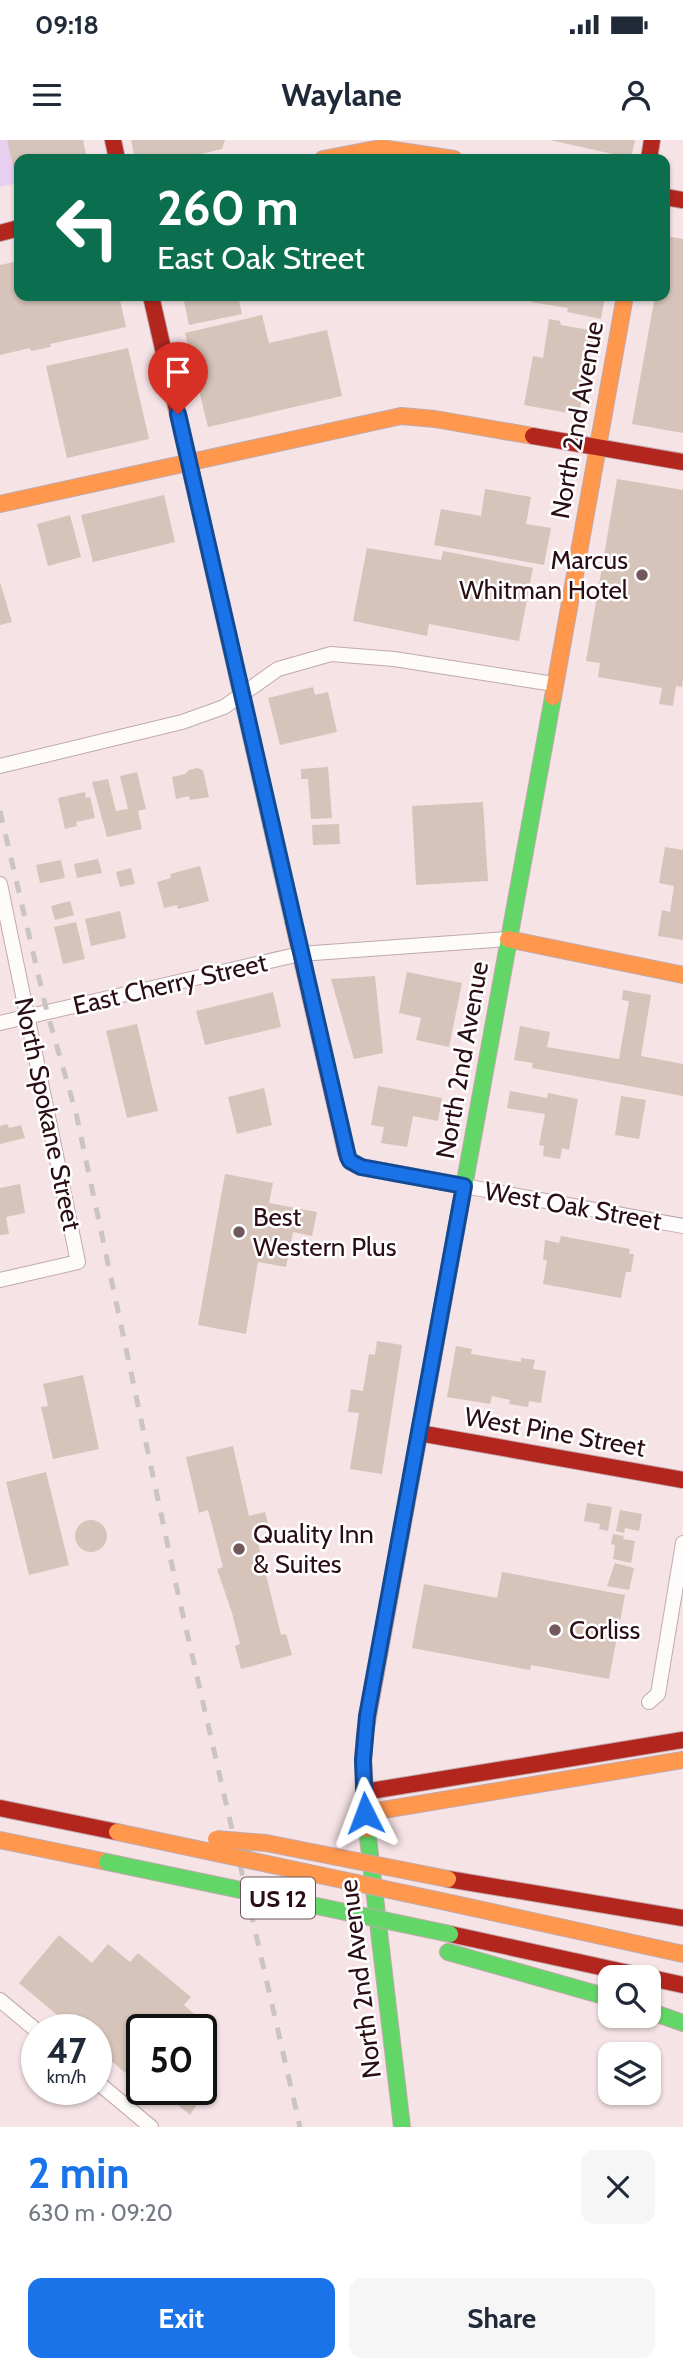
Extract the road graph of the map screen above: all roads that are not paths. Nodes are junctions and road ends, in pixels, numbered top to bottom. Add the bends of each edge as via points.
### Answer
1 (349, 154) edge
2 (421, 154) edge
3 (152, 301) edge
4 (624, 301) edge
5 (597, 447) junction
6 (189, 461) junction
7 (683, 462) edge
8 (0, 504) edge
9 (554, 684) junction
10 (243, 692) junction
11 (0, 765) edge
12 (0, 884) edge
13 (508, 939) junction
14 (300, 954) junction
15 (683, 975) edge
16 (29, 1016) junction
17 (0, 1023) edge
18 (464, 1186) junction
19 (683, 1226) edge
20 (0, 1280) edge
21 (419, 1433) junction
22 (683, 1480) edge
23 (683, 1543) edge
24 (649, 1702) dead end
25 (683, 1740) edge
26 (683, 1760) edge
27 (364, 1792) junction
28 (0, 1808) edge
29 (365, 1813) junction
30 (117, 1832) junction
31 (0, 1840) edge
32 (292, 1901) junction
33 (683, 1918) edge
34 (683, 1954) edge
35 (683, 1985) edge
36 (598, 1994) edge
37 (0, 2000) edge
38 (661, 2015) edge
39 (21, 2018) edge
40 (683, 2023) edge
41 (112, 2094) edge
42 (151, 2127) edge
43 (402, 2127) edge

1 - 2 main road via 381,148
3 - 6 main road
4 - 5 main road, North 2nd Avenue
5 - 6 main road via 401,416
5 - 7 main road
5 - 9 main road, North 2nd Avenue
6 - 8 main road
6 - 10 main road
9 - 10 street via 331,654 278,669
9 - 13 main road, North 2nd Avenue
10 - 11 street via 223,707 182,723
10 - 14 main road
12 - 16 street, North Spokane Street
13 - 14 street, East Cherry Street
13 - 15 main road
13 - 18 main road, North 2nd Avenue
14 - 16 street, East Cherry Street
14 - 18 main road via 350,1161 361,1167
16 - 17 street, East Cherry Street
16 - 20 street, North Spokane Street via 78,1262
18 - 19 street, West Oak Street
18 - 21 main road, North 2nd Avenue
21 - 22 main road, West Pine Street
21 - 27 main road, North 2nd Avenue via 367,1716
23 - 24 street via 658,1694
25 - 27 main road
26 - 29 main road
27 - 29 main road, North 2nd Avenue
28 - 30 main road, US 12
29 - 43 main road, North 2nd Avenue
30 - 33 main road, bridge via 266,1843 448,1880
30 - 34 main road, US 12, bridge
31 - 32 main road, US 12, bridge
32 - 35 main road, US 12, bridge
32 - 36 main road, bridge via 447,1952
37 - 39 street
38 - 40 main road
41 - 42 street

